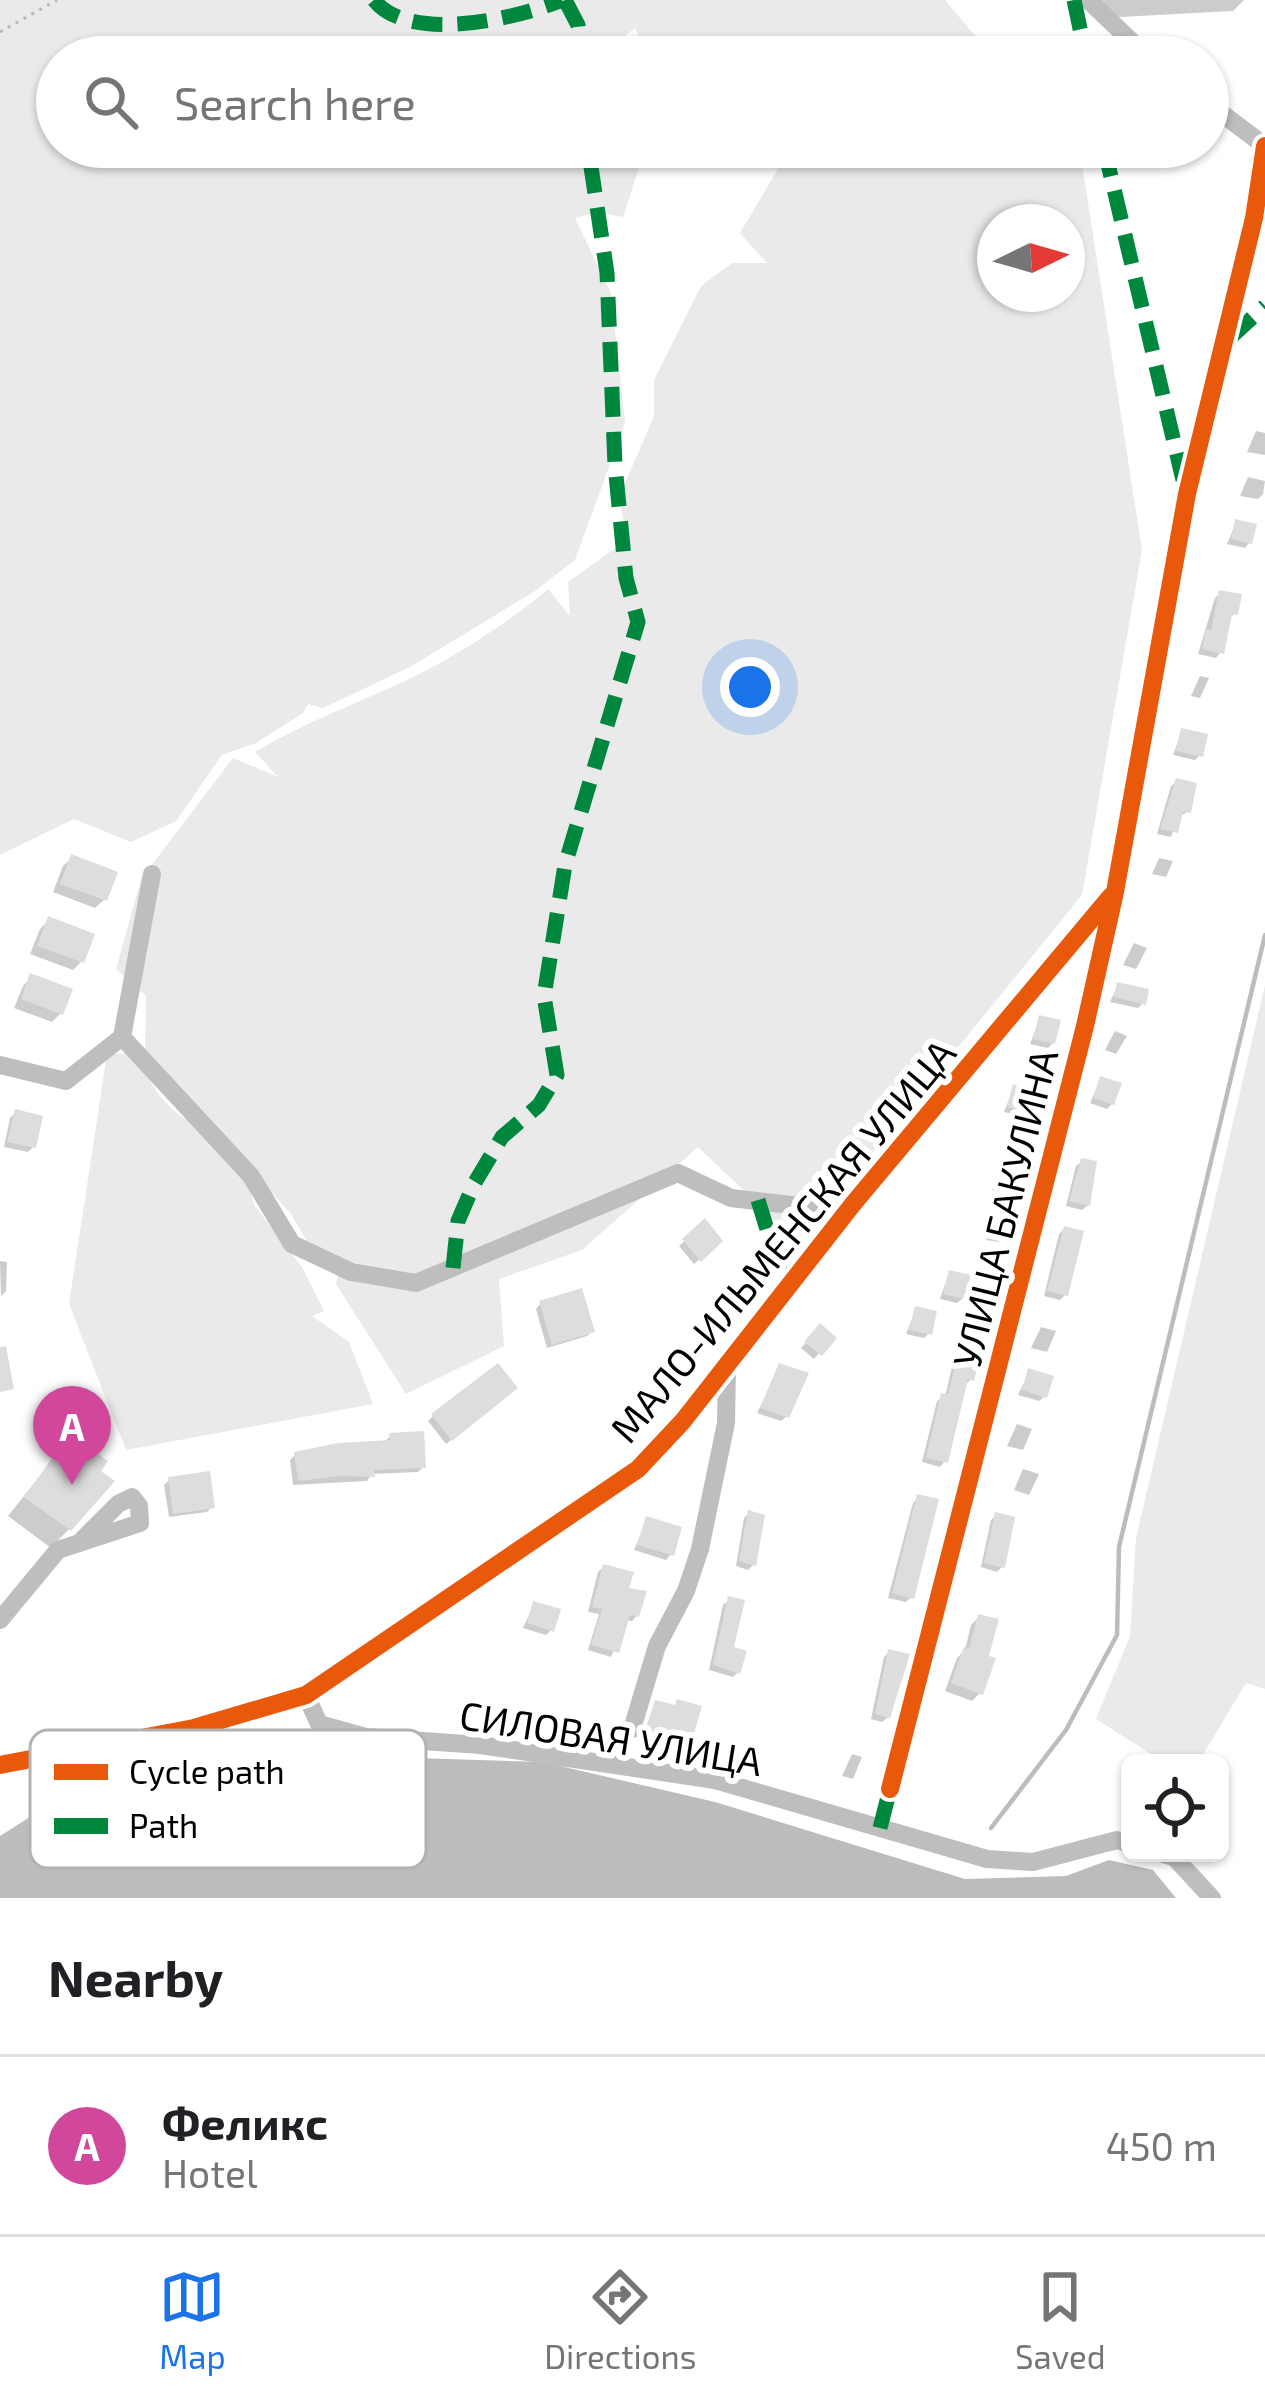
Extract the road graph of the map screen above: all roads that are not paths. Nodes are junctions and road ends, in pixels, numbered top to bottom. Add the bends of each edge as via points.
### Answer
1 (1088, 0) edge
2 (1126, 36) edge
3 (1229, 119) edge
4 (1265, 146) edge
5 (152, 874) dead end
6 (1115, 892) junction
7 (122, 1037) junction
8 (0, 1065) edge
9 (853, 1204) junction
10 (727, 1367) junction
11 (81, 1541) dead end
12 (0, 1621) edge
13 (306, 1695) junction
14 (632, 1729) dead end
15 (184, 1730) edge
16 (339, 1730) edge
17 (426, 1742) edge
18 (30, 1759) edge
19 (0, 1765) edge
20 (890, 1790) dead end
21 (1121, 1841) edge
22 (1179, 1862) edge
23 (1212, 1898) edge

1 - 2 street
3 - 4 street
4 - 6 street, УЛИЦА БАКУЛИНА via 1187,494
5 - 7 street
6 - 9 street, МАЛО-ИЛЬМЕНСКАЯ УЛИЦА
6 - 20 street, УЛИЦА БАКУЛИНА
7 - 8 street via 66,1081
7 - 9 street, МАЛО-ИЛЬМЕНСКАЯ УЛИЦА via 251,1176 292,1244 351,1272 416,1283 678,1173 731,1198 842,1210
9 - 10 street, МАЛО-ИЛЬМЕНСКАЯ УЛИЦА
10 - 13 street, МАЛО-ИЛЬМЕНСКАЯ УЛИЦА via 638,1469
10 - 14 street, МАЛО-ИЛЬМЕНСКАЯ УЛИЦА via 726,1423 700,1549
11 - 12 street via 58,1550
13 - 15 street, МАЛО-ИЛЬМЕНСКАЯ УЛИЦА
13 - 16 street, СИЛОВАЯ УЛИЦА via 319,1724
17 - 21 street, СИЛОВАЯ УЛИЦА via 715,1780 987,1859 1033,1862
18 - 19 street, МАЛО-ИЛЬМЕНСКАЯ УЛИЦА
22 - 23 street

